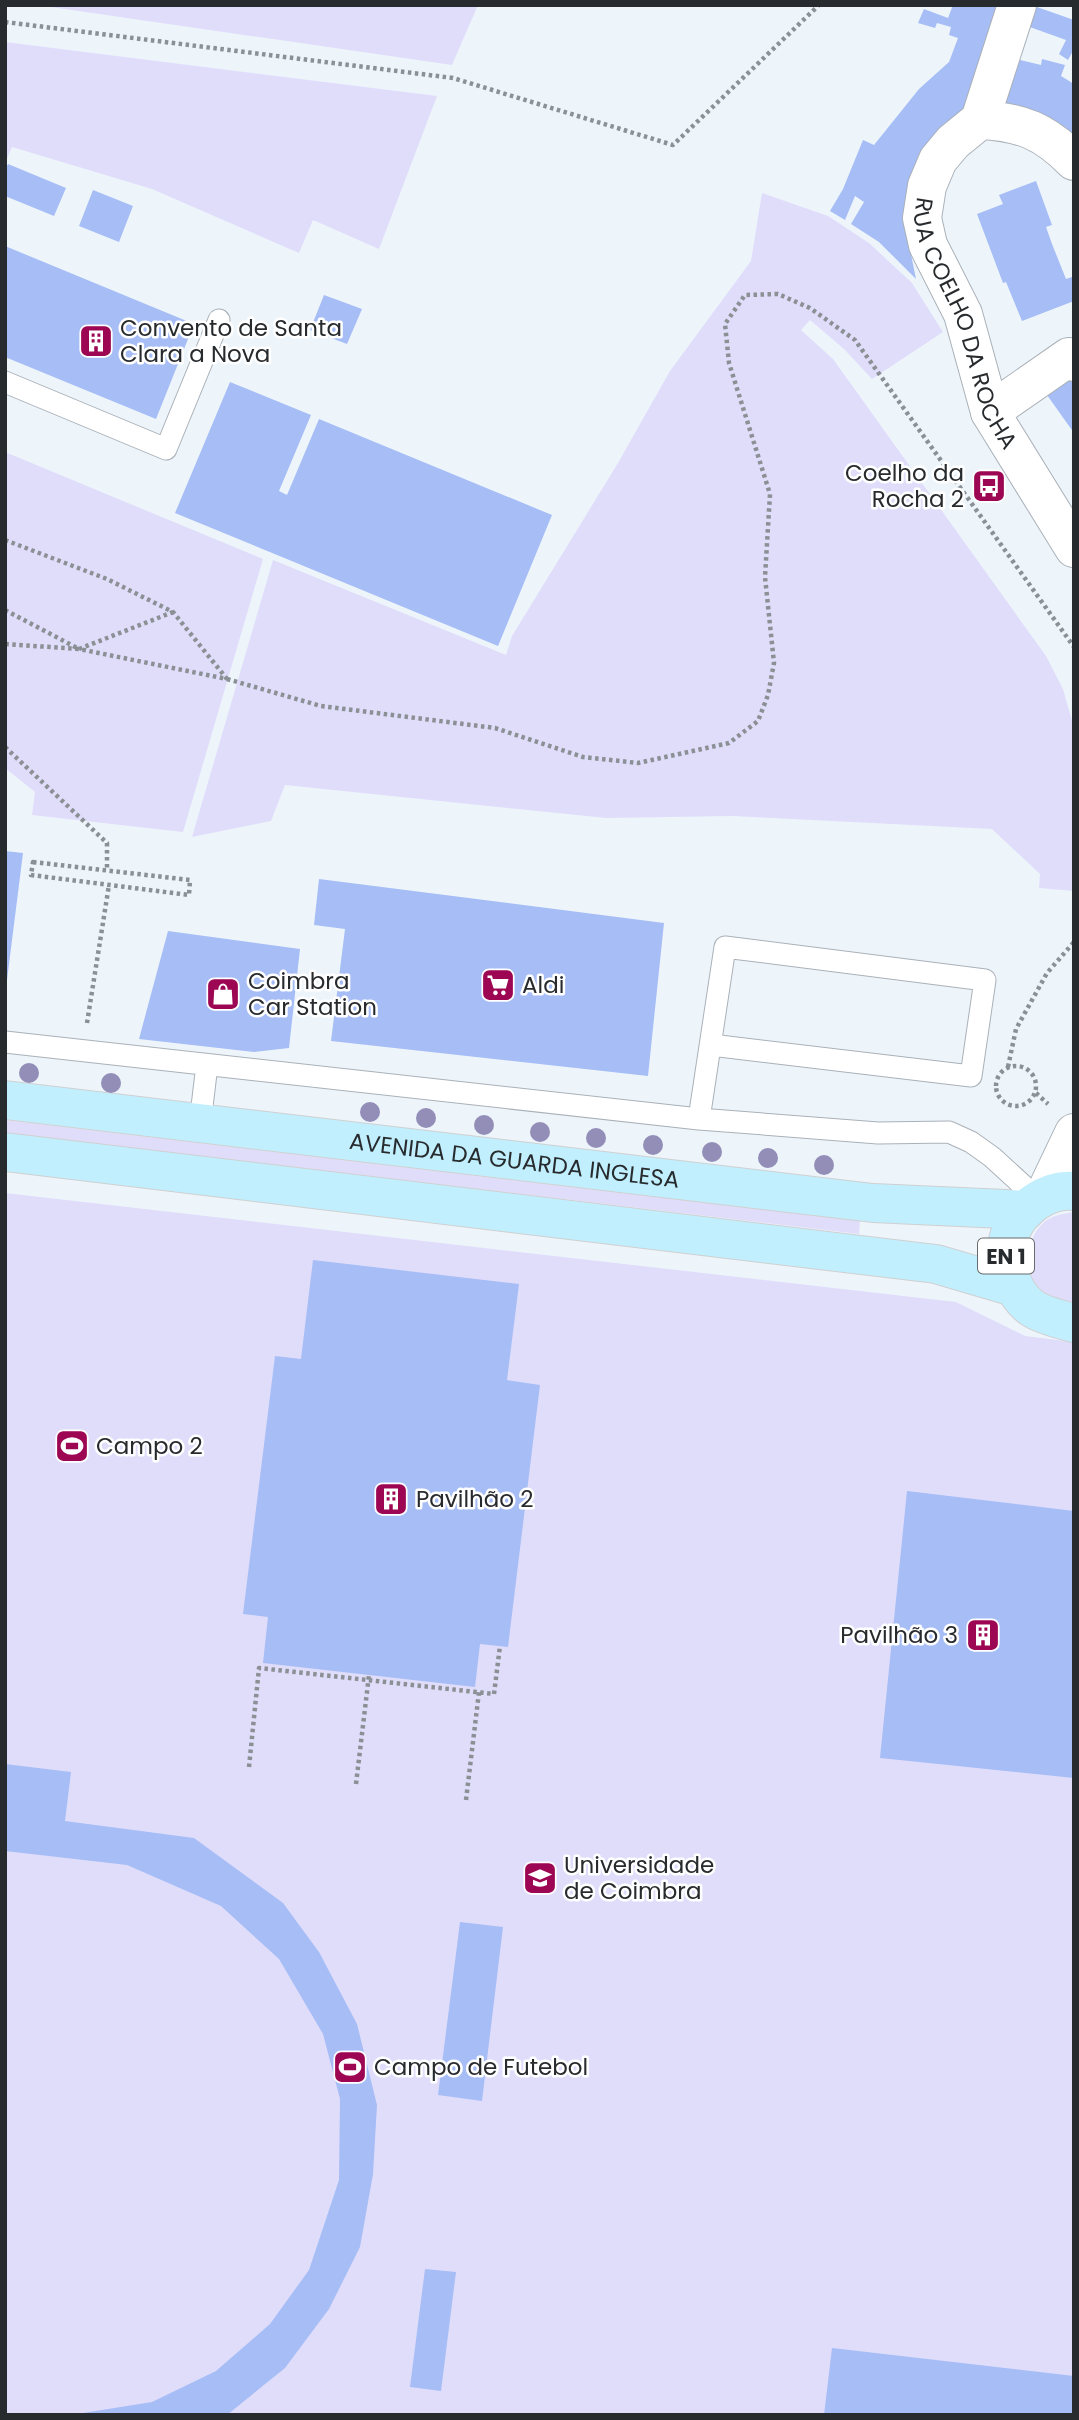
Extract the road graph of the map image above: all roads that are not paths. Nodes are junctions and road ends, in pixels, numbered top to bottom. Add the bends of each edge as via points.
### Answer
1 (1017, 5) edge
2 (980, 120) junction
3 (1074, 161) edge
4 (219, 320) dead end
5 (1074, 362) edge
6 (5, 382) edge
7 (990, 412) junction
8 (1074, 548) edge
9 (5, 1041) edge
10 (711, 1045) junction
11 (207, 1065) junction
12 (5, 1100) edge
13 (699, 1119) junction
14 (1063, 1120) edge
15 (200, 1123) junction
16 (5, 1152) edge
17 (1046, 1199) edge
18 (1014, 1287) junction
19 (1074, 1323) edge

1 - 2 street
2 - 3 street via 1009,122 1036,131
2 - 7 street, RUA COELHO DA ROCHA via 937,160 922,218 928,245 963,314
4 - 6 lane via 166,449
5 - 7 street via 1069,357
7 - 8 street, RUA COELHO DA ROCHA
9 - 11 lane
10 - 10 lane via 971,1076 985,980 725,947
10 - 13 lane
11 - 13 lane
11 - 15 lane
12 - 15 main road, AVENIDA DA GUARDA INGLESA
13 - 17 lane via 878,1133 949,1132 971,1142
14 - 17 street
15 - 17 main road, AVENIDA DA GUARDA INGLESA via 873,1203
16 - 18 main road via 936,1264
17 - 18 main road, EN 1 via 1010,1233 1006,1256
18 - 19 main road, EN 1 via 1033,1309

